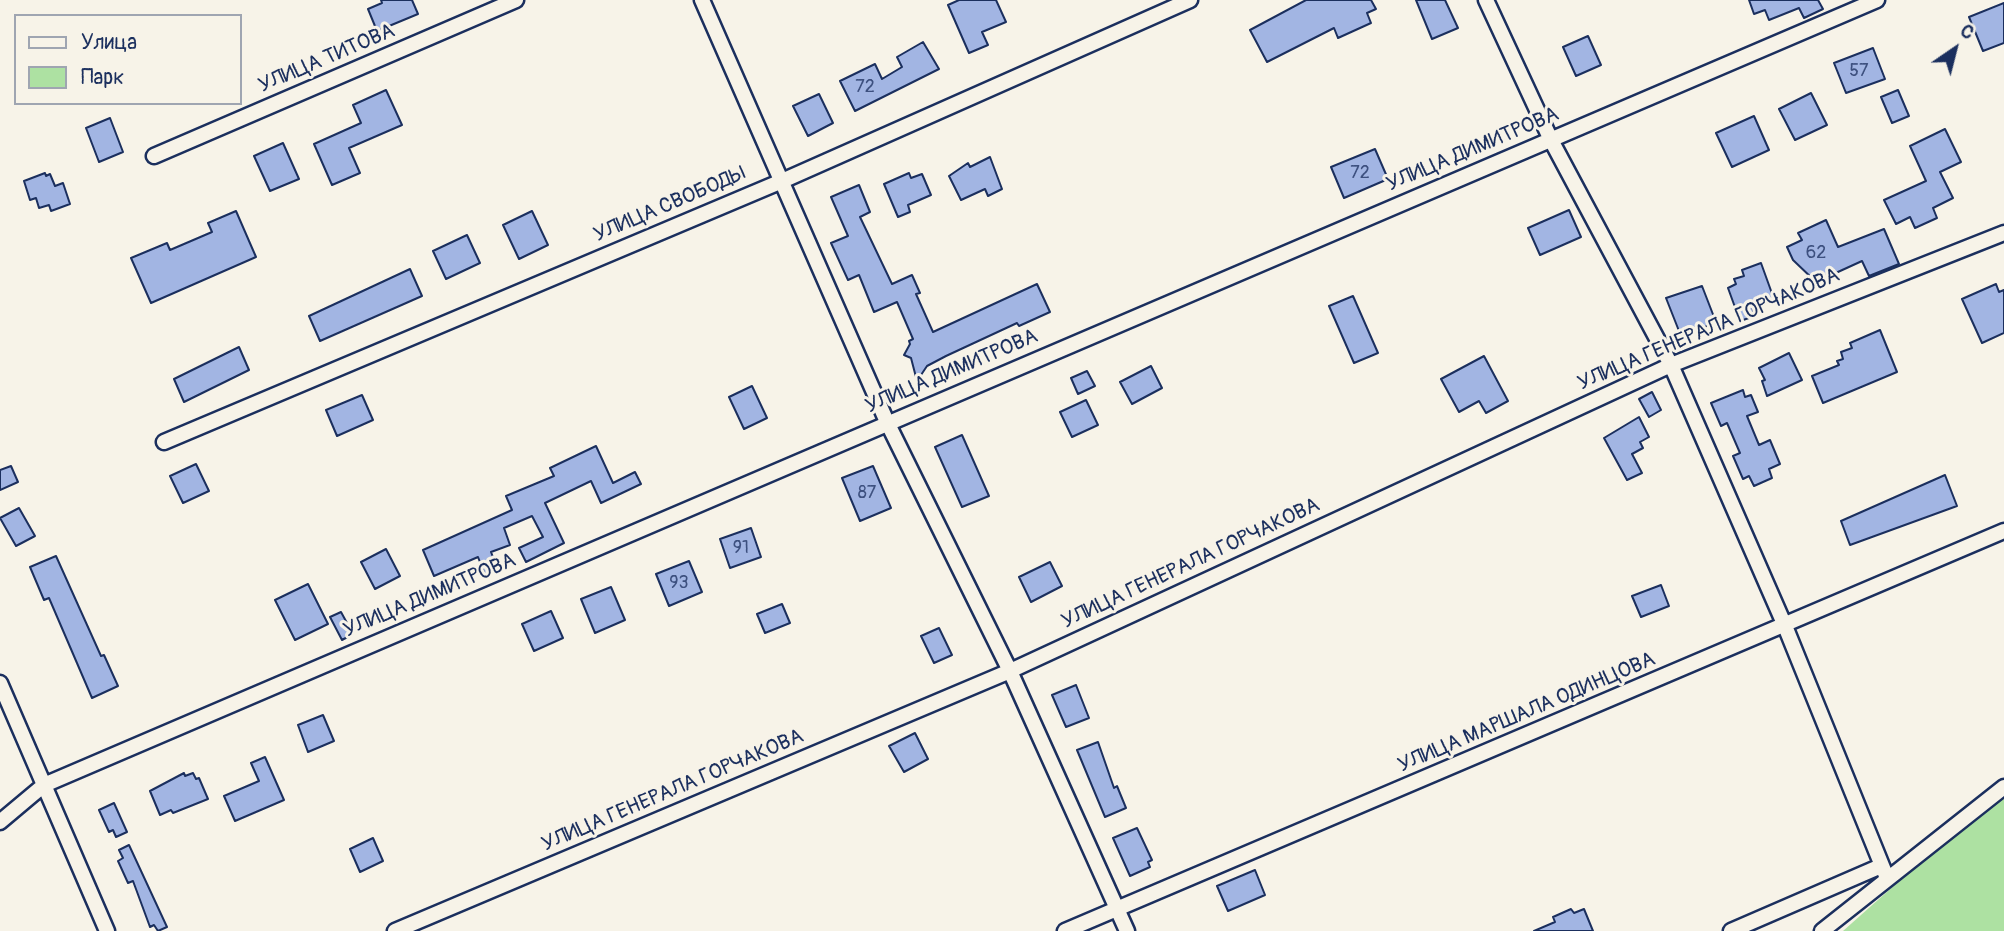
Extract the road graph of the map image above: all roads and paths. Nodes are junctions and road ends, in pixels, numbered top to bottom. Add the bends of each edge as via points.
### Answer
1 (516, 0) edge
2 (702, 0) edge
3 (1190, 0) edge
4 (1486, 0) edge
5 (1877, 0) edge
6 (1551, 140) junction
7 (154, 156) dead end
8 (782, 181) junction
9 (2004, 233) edge
10 (1671, 365) junction
11 (887, 422) junction
12 (164, 443) dead end
13 (2004, 531) edge
14 (1785, 626) junction
15 (1010, 671) junction
16 (0, 683) edge
17 (44, 785) junction
18 (2004, 787) edge
19 (0, 822) edge
20 (1884, 872) junction
21 (1116, 910) junction
22 (107, 931) edge
23 (395, 931) edge
24 (1065, 931) edge
25 (1127, 931) edge
26 (1731, 931) edge
27 (1822, 931) edge

1 - 7 street, УЛИЦА ТИТОВА
2 - 8 street
3 - 8 street, УЛИЦА СВОБОДЫ
4 - 6 street
5 - 6 street, УЛИЦА ДИМИТРОВА
6 - 10 street
6 - 11 street, УЛИЦА ДИМИТРОВА
8 - 11 street
8 - 12 street, УЛИЦА СВОБОДЫ
9 - 10 street, УЛИЦА ГЕНЕРАЛА ГОРЧАКОВА
10 - 14 street
10 - 15 street, УЛИЦА ГЕНЕРАЛА ГОРЧАКОВА
11 - 15 street
11 - 17 street, УЛИЦА ДИМИТРОВА
13 - 14 street, УЛИЦА МАРШАЛА ОДИНЦОВА
14 - 20 street
14 - 21 street, УЛИЦА МАРШАЛА ОДИНЦОВА
15 - 21 street
15 - 23 street, УЛИЦА ГЕНЕРАЛА ГОРЧАКОВА
16 - 17 street
17 - 19 street
17 - 22 street
18 - 20 street
20 - 26 street
20 - 27 street
21 - 24 street, УЛИЦА МАРШАЛА ОДИНЦОВА
21 - 25 street

